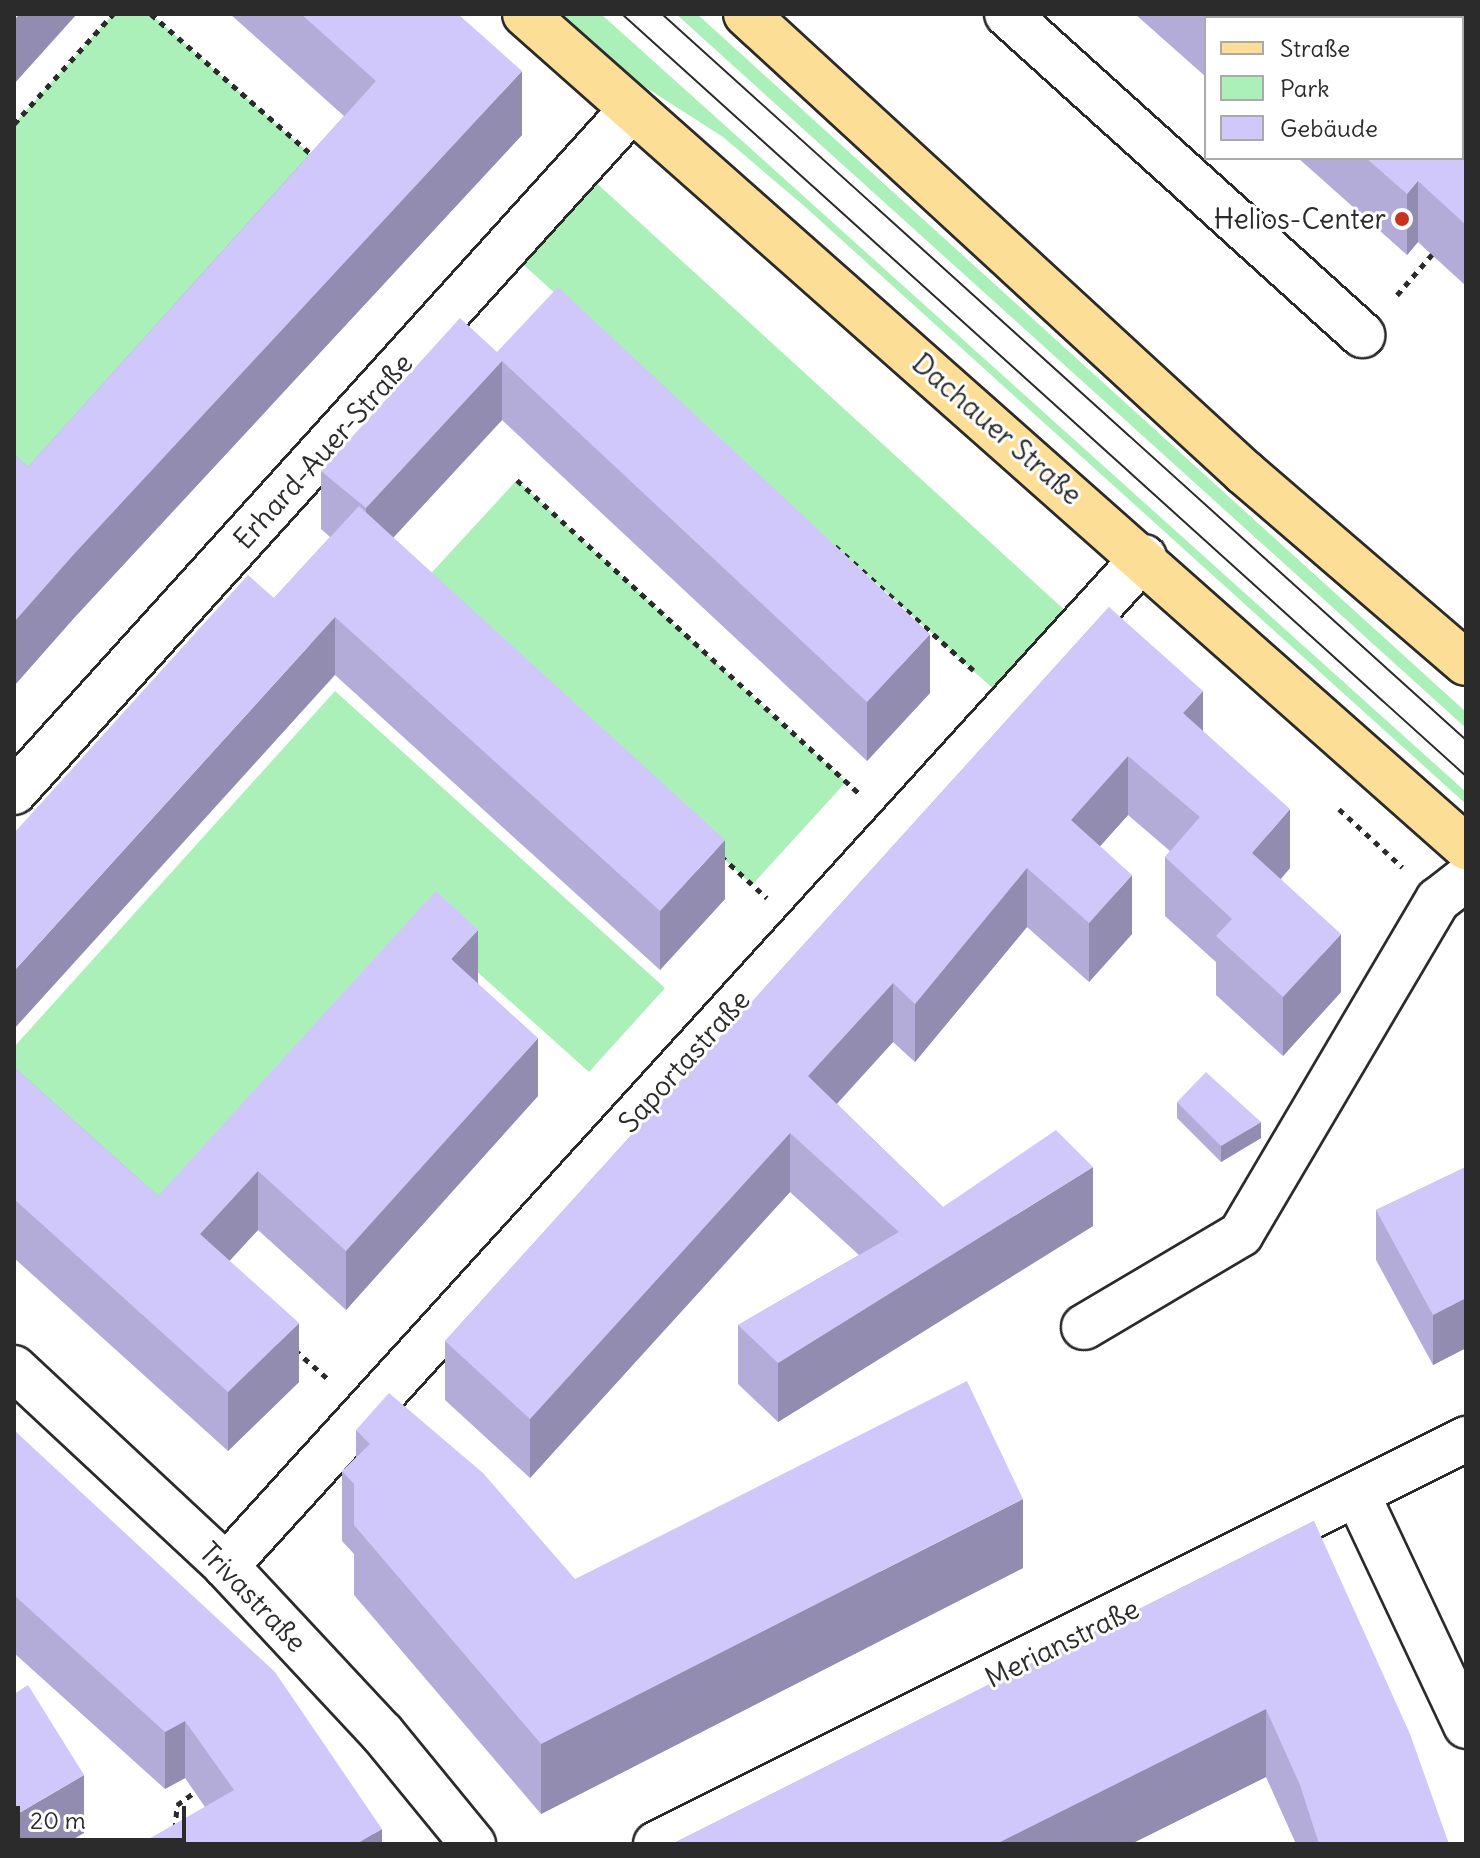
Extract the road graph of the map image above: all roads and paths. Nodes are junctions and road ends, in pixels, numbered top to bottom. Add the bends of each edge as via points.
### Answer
1 (113, 14) edge
2 (151, 14) edge
3 (525, 14) edge
4 (746, 14) edge
5 (1007, 14) edge
6 (631, 110) junction
7 (14, 124) edge
8 (321, 164) edge
9 (1445, 239) edge
10 (1362, 335) joint
11 (517, 480) dead end
12 (822, 534) edge
13 (1144, 557) junction
14 (1466, 663) edge
15 (1009, 703) junction
16 (14, 792) edge
17 (897, 826) junction
18 (1466, 847) edge
19 (717, 852) edge
20 (1466, 878) edge
21 (803, 930) junction
22 (1084, 1327) dead end
23 (286, 1342) edge
24 (14, 1368) edge
25 (333, 1384) dead end
26 (1466, 1439) edge
27 (1358, 1496) junction
28 (226, 1566) junction
29 (1466, 1726) edge
30 (195, 1792) dead end
31 (174, 1844) edge
32 (473, 1844) edge
33 (656, 1844) edge

1 - 7 path
2 - 8 path
3 - 6 main road, Dachauer Straße
4 - 14 main road via 1245,473
5 - 10 street
6 - 13 main road, Dachauer Straße
6 - 16 street, Erhard-Auer-Straße
9 - 10 path
11 - 17 path
12 - 15 path
13 - 15 street, Saportastraße
13 - 18 main road, Dachauer Straße
15 - 17 street, Saportastraße
17 - 21 street, Saportastraße
19 - 21 path
20 - 22 street via 1438,900 1241,1234
21 - 28 street, Saportastraße
23 - 25 path
24 - 28 street, Trivastraße
26 - 27 street, Merianstraße
27 - 29 street
27 - 33 street, Merianstraße
28 - 32 street, Trivastraße via 382,1733
30 - 31 path via 177,1805

